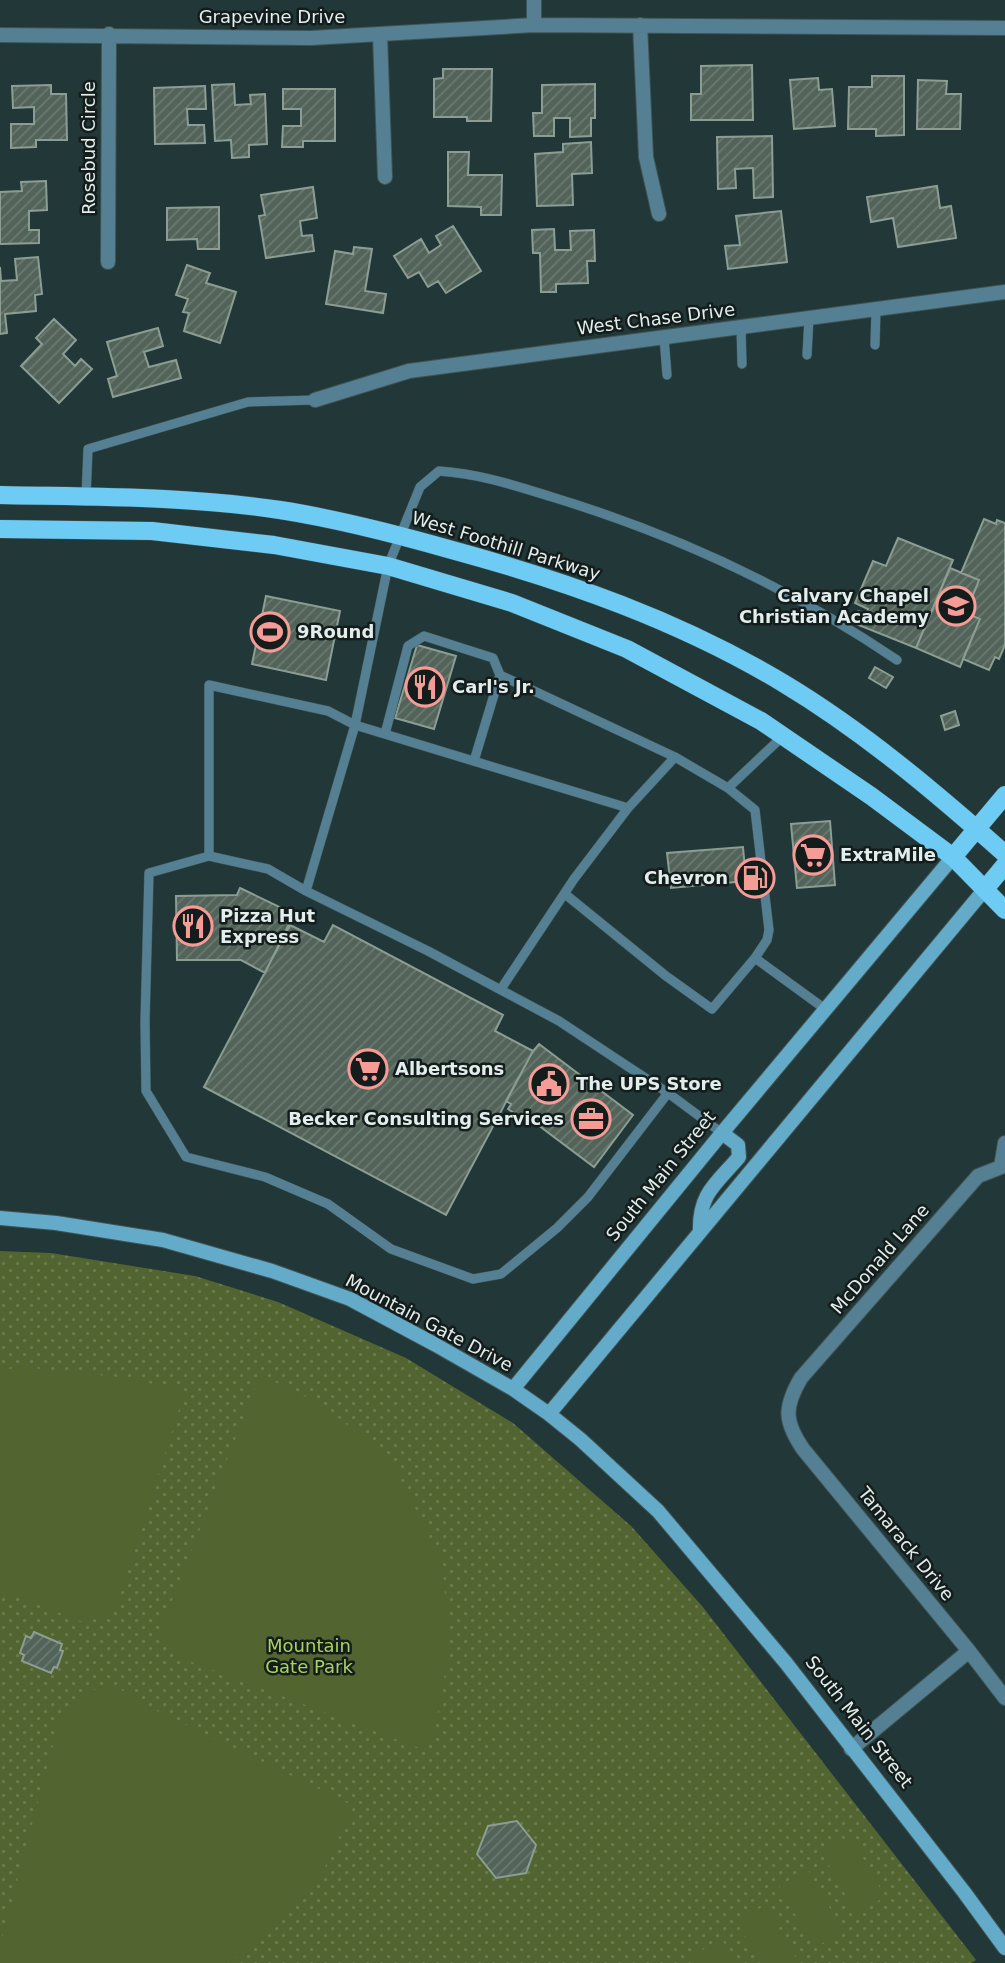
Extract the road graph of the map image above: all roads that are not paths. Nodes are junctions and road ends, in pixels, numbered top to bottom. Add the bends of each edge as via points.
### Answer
1 (534, 0) edge
2 (534, 25) junction
3 (640, 25) junction
4 (1005, 27) edge
5 (109, 34) junction
6 (0, 35) edge
7 (380, 35) junction
8 (385, 177) dead end
9 (659, 214) dead end
10 (108, 262) dead end
11 (1005, 292) edge
12 (876, 309) junction
13 (809, 318) junction
14 (741, 327) junction
15 (664, 337) junction
16 (875, 345) dead end
17 (807, 355) dead end
18 (742, 364) dead end
19 (667, 375) dead end
20 (315, 400) joint
21 (0, 495) edge
22 (86, 497) junction
23 (0, 529) edge
24 (400, 535) junction
25 (388, 566) junction
26 (897, 660) dead end
27 (500, 675) junction
28 (355, 725) junction
29 (385, 734) junction
30 (782, 737) junction
31 (675, 757) junction
32 (474, 761) junction
33 (728, 788) junction
34 (1005, 795) edge
35 (628, 808) junction
36 (977, 829) junction
37 (1005, 854) edge
38 (209, 856) junction
39 (953, 857) junction
40 (1005, 865) edge
41 (985, 889) junction
42 (306, 891) junction
43 (565, 894) junction
44 (1005, 909) edge
45 (755, 958) junction
46 (501, 989) junction
47 (825, 1009) junction
48 (668, 1093) junction
49 (722, 1133) junction
50 (1005, 1143) edge
51 (1003, 1167) edge
52 (0, 1218) edge
53 (700, 1230) junction
54 (513, 1390) junction
55 (787, 1410) joint
56 (549, 1415) junction
57 (969, 1651) junction
58 (1005, 1698) edge
59 (851, 1749) junction
60 (1005, 1948) edge

1 - 2 street
2 - 3 street, Grapevine Drive
2 - 7 street, Grapevine Drive
3 - 4 street, Grapevine Drive
3 - 9 street via 646,157
5 - 6 street, Grapevine Drive
5 - 7 street, Grapevine Drive via 244,39
5 - 10 street, Rosebud Circle
7 - 8 street
11 - 12 street, West Chase Drive
12 - 13 street, West Chase Drive
12 - 16 lane
13 - 14 street, West Chase Drive
13 - 17 lane
14 - 15 street, West Chase Drive
14 - 18 lane
15 - 19 lane
15 - 20 street, West Chase Drive via 408,371
20 - 22 lane via 248,402 88,449
21 - 22 main road, West Foothill Parkway
22 - 24 main road, West Foothill Parkway via 154,498 280,510
23 - 25 main road via 185,534
24 - 25 lane
24 - 26 lane via 420,487 439,471 474,474 614,516 724,562 847,626
24 - 36 main road, West Foothill Parkway via 523,569 640,611 712,645 783,683 870,742
25 - 28 lane
25 - 30 main road via 512,603 627,649 761,721
27 - 29 lane via 493,658 424,636 408,646
27 - 31 lane
27 - 32 lane
28 - 29 lane
28 - 38 lane via 328,711 209,685
28 - 42 lane
29 - 32 lane
30 - 33 lane
30 - 39 main road
31 - 33 lane
31 - 35 lane
32 - 35 lane
33 - 45 lane via 755,810 769,930
34 - 36 main road, South Main Street
35 - 43 lane
36 - 37 main road, West Foothill Parkway
36 - 39 main road, South Main Street
38 - 42 lane via 268,869
38 - 48 lane via 149,873 146,1091 187,1157 265,1177 328,1204 391,1249 473,1279 501,1275 557,1228 588,1197
39 - 41 main road
39 - 47 main road, South Main Street
40 - 41 main road
41 - 44 main road
41 - 53 main road
42 - 46 lane
43 - 45 lane via 712,1009
43 - 46 lane
45 - 47 lane
46 - 48 lane
47 - 49 main road, South Main Street
48 - 49 lane
49 - 53 main road via 738,1145 739,1157 705,1197 699,1211
49 - 54 main road, South Main Street
50 - 51 street, McDonald Lane
51 - 55 street, McDonald Lane via 978,1177 944,1215 801,1378
52 - 54 main road, Mountain Gate Drive via 163,1240 272,1271 351,1299
53 - 56 main road
54 - 56 main road, South Main Street
55 - 57 street, Tamarack Drive via 791,1431 803,1449
56 - 59 main road, South Main Street via 658,1511 786,1663
57 - 58 street, Tamarack Drive
57 - 59 street
59 - 60 main road, South Main Street

